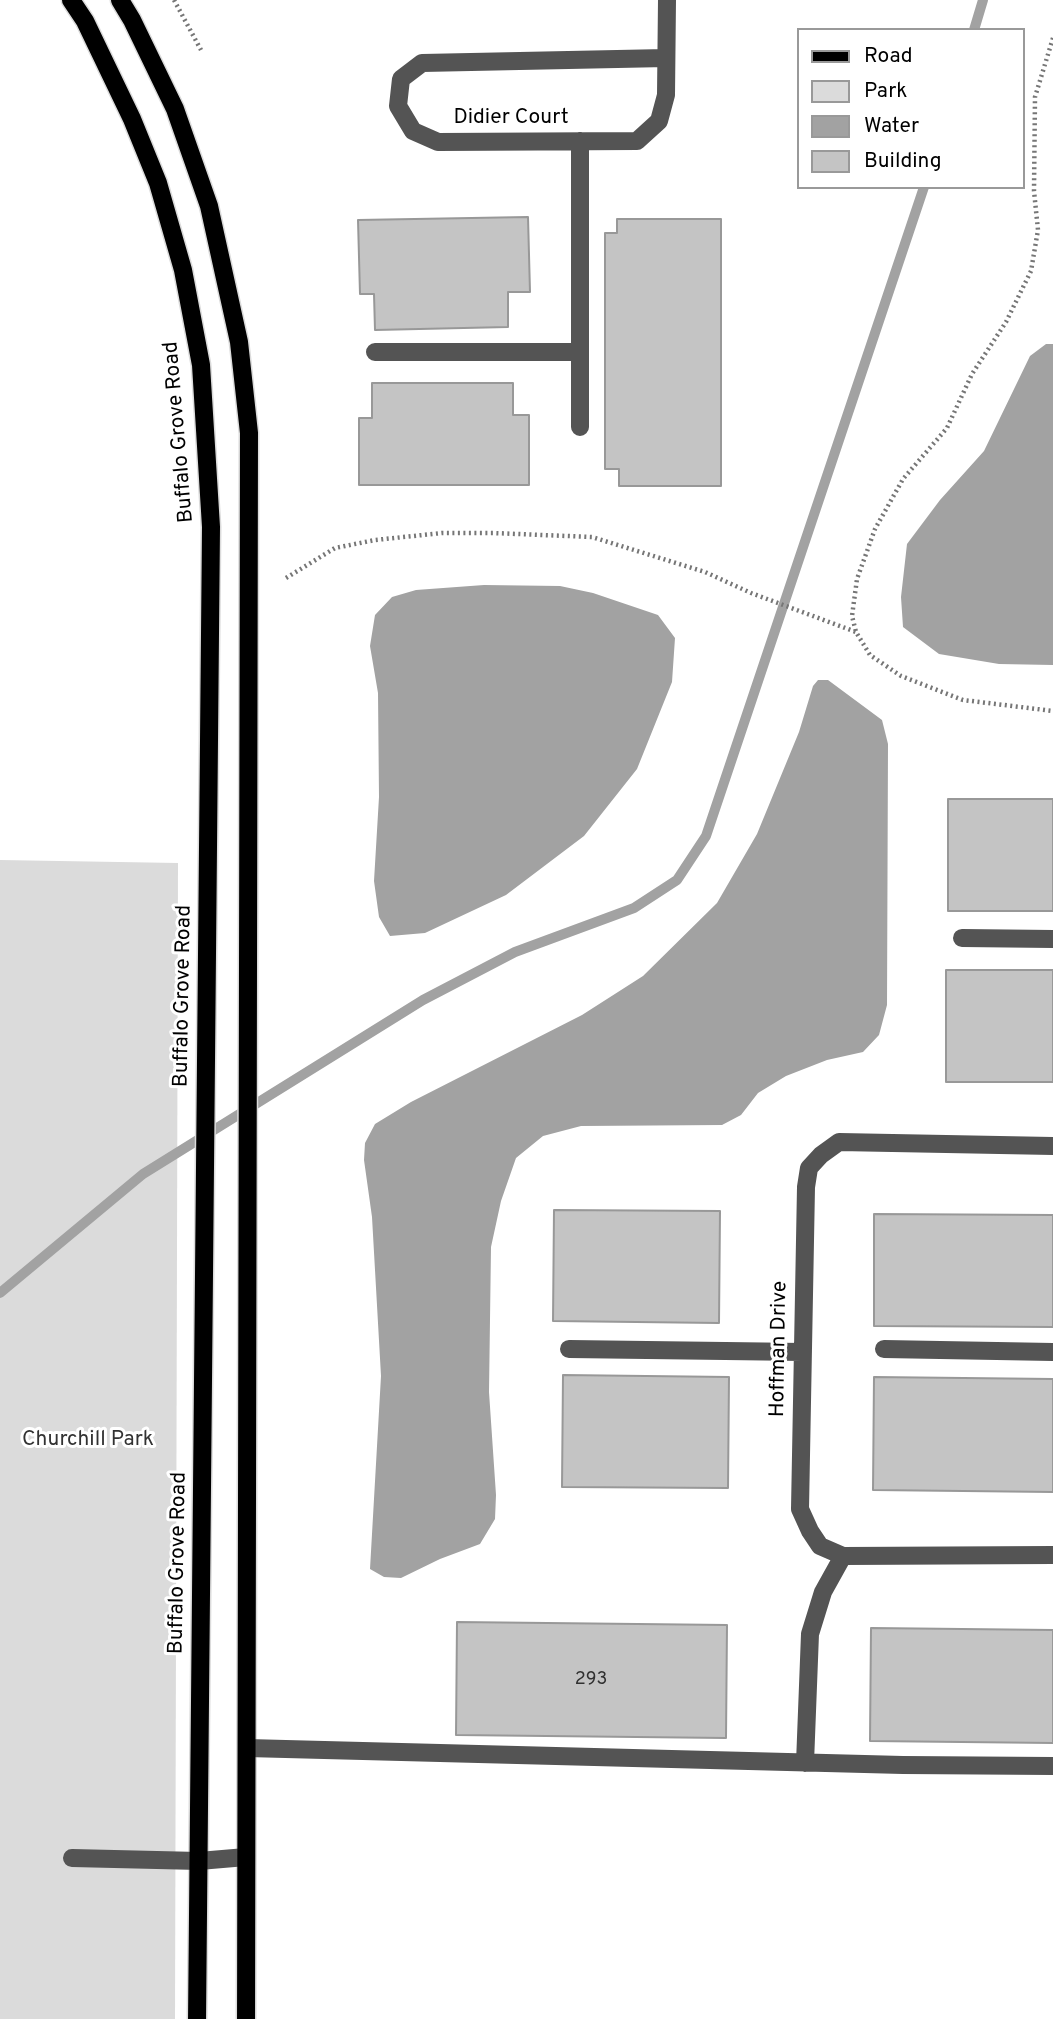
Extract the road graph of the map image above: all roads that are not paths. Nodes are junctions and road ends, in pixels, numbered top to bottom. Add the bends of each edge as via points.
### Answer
1 (71, 0) edge
2 (120, 0) edge
3 (667, 0) edge
4 (666, 58) junction
5 (580, 141) junction
6 (375, 352) dead end
7 (579, 352) junction
8 (580, 427) dead end
9 (962, 938) dead end
10 (1053, 939) edge
11 (1053, 1146) edge
12 (569, 1349) dead end
13 (884, 1349) dead end
14 (803, 1352) junction
15 (1053, 1352) edge
16 (1053, 1555) edge
17 (843, 1556) junction
18 (247, 1748) junction
19 (805, 1763) junction
20 (1053, 1766) edge
21 (246, 1857) junction
22 (72, 1858) dead end
23 (199, 1861) junction
24 (197, 2019) edge
25 (246, 2019) edge

1 - 23 main road, Buffalo Grove Road via 132,119 158,183 183,270 201,365 211,527
2 - 18 main road via 175,109 205,194 239,344 249,433
3 - 4 street, Didier Court
4 - 5 street, Didier Court via 666,95 659,121 637,141
4 - 5 street, Didier Court via 422,62 401,79 398,106 413,131 438,142
5 - 7 street
6 - 7 street
7 - 8 street
9 - 10 street
11 - 14 street, Hoffman Drive via 839,1142 821,1155 809,1168 806,1187
12 - 14 street
13 - 15 street
14 - 17 street, Hoffman Drive via 800,1509 820,1546
16 - 17 street
17 - 19 street via 823,1592 810,1634
18 - 19 street
18 - 21 main road
19 - 20 street
21 - 23 street
21 - 25 main road
22 - 23 street
23 - 24 main road, Buffalo Grove Road

